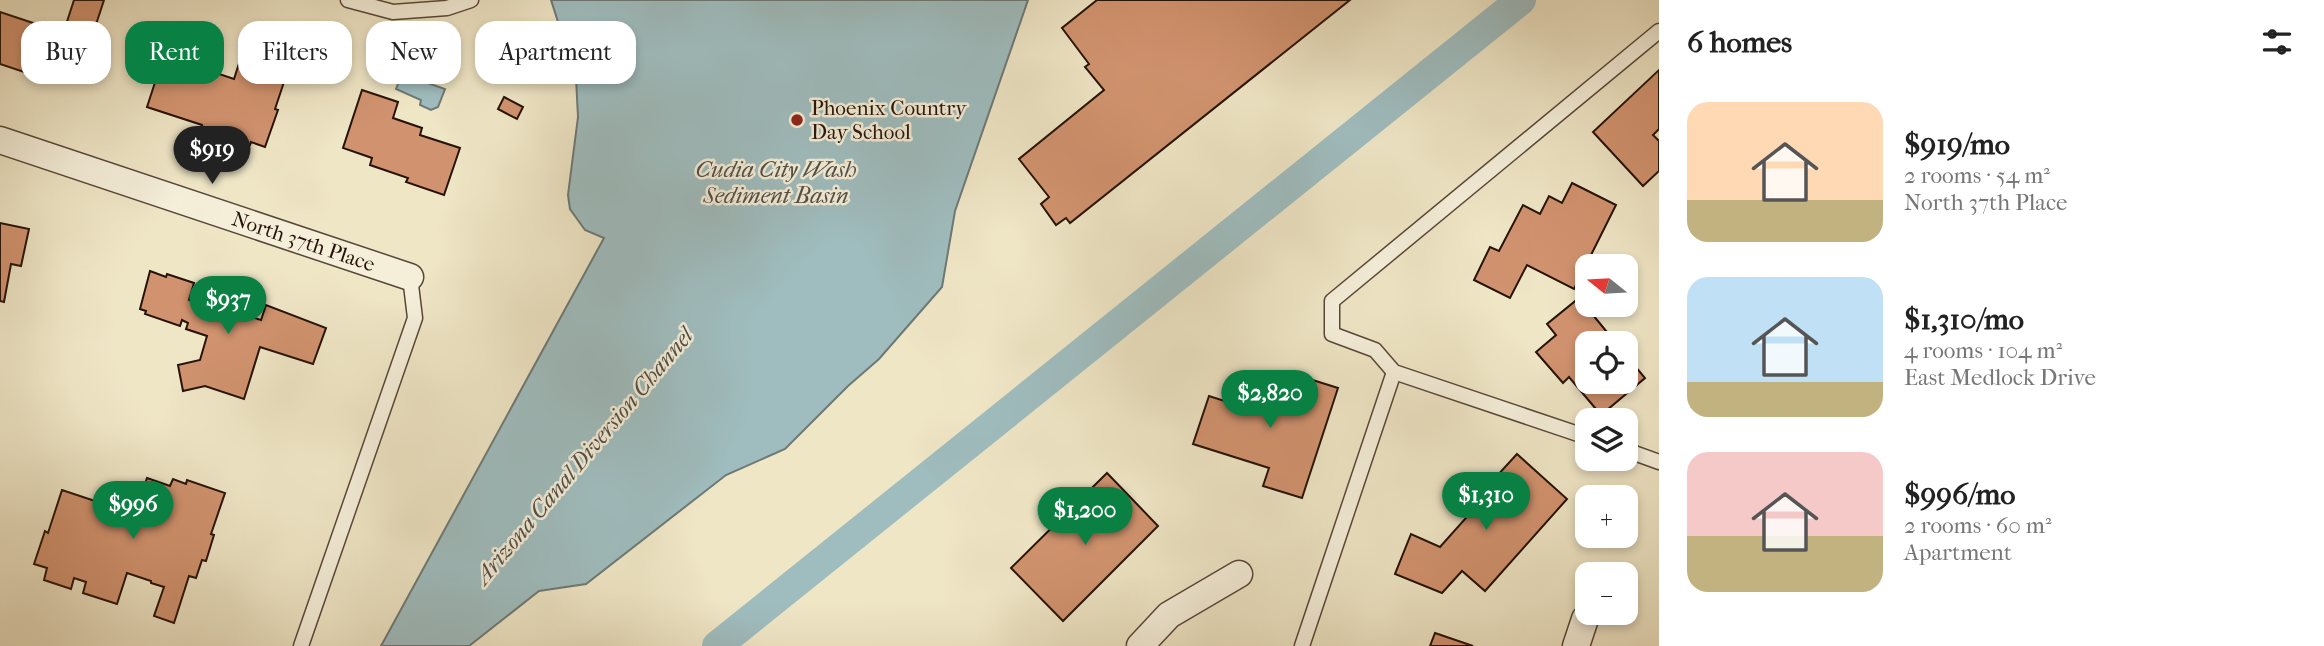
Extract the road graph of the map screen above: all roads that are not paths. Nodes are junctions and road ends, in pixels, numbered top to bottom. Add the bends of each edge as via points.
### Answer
1 (348, 0) edge
2 (471, 0) edge
3 (1659, 31) edge
4 (0, 140) edge
5 (410, 277) joint
6 (1394, 372) junction
7 (1575, 433) edge
8 (1638, 454) edge
9 (1659, 462) edge
10 (1238, 574) dead end
11 (1583, 625) edge
12 (301, 646) edge
13 (1140, 646) edge
14 (1303, 646) edge
15 (1576, 646) edge

1 - 2 lane via 393,12 447,8
3 - 6 lane via 1332,301 1332,334 1375,350
4 - 5 street, North 37th Place
5 - 12 lane via 415,318
6 - 7 lane
6 - 14 lane
8 - 9 lane
10 - 13 street via 1169,615
11 - 15 street

